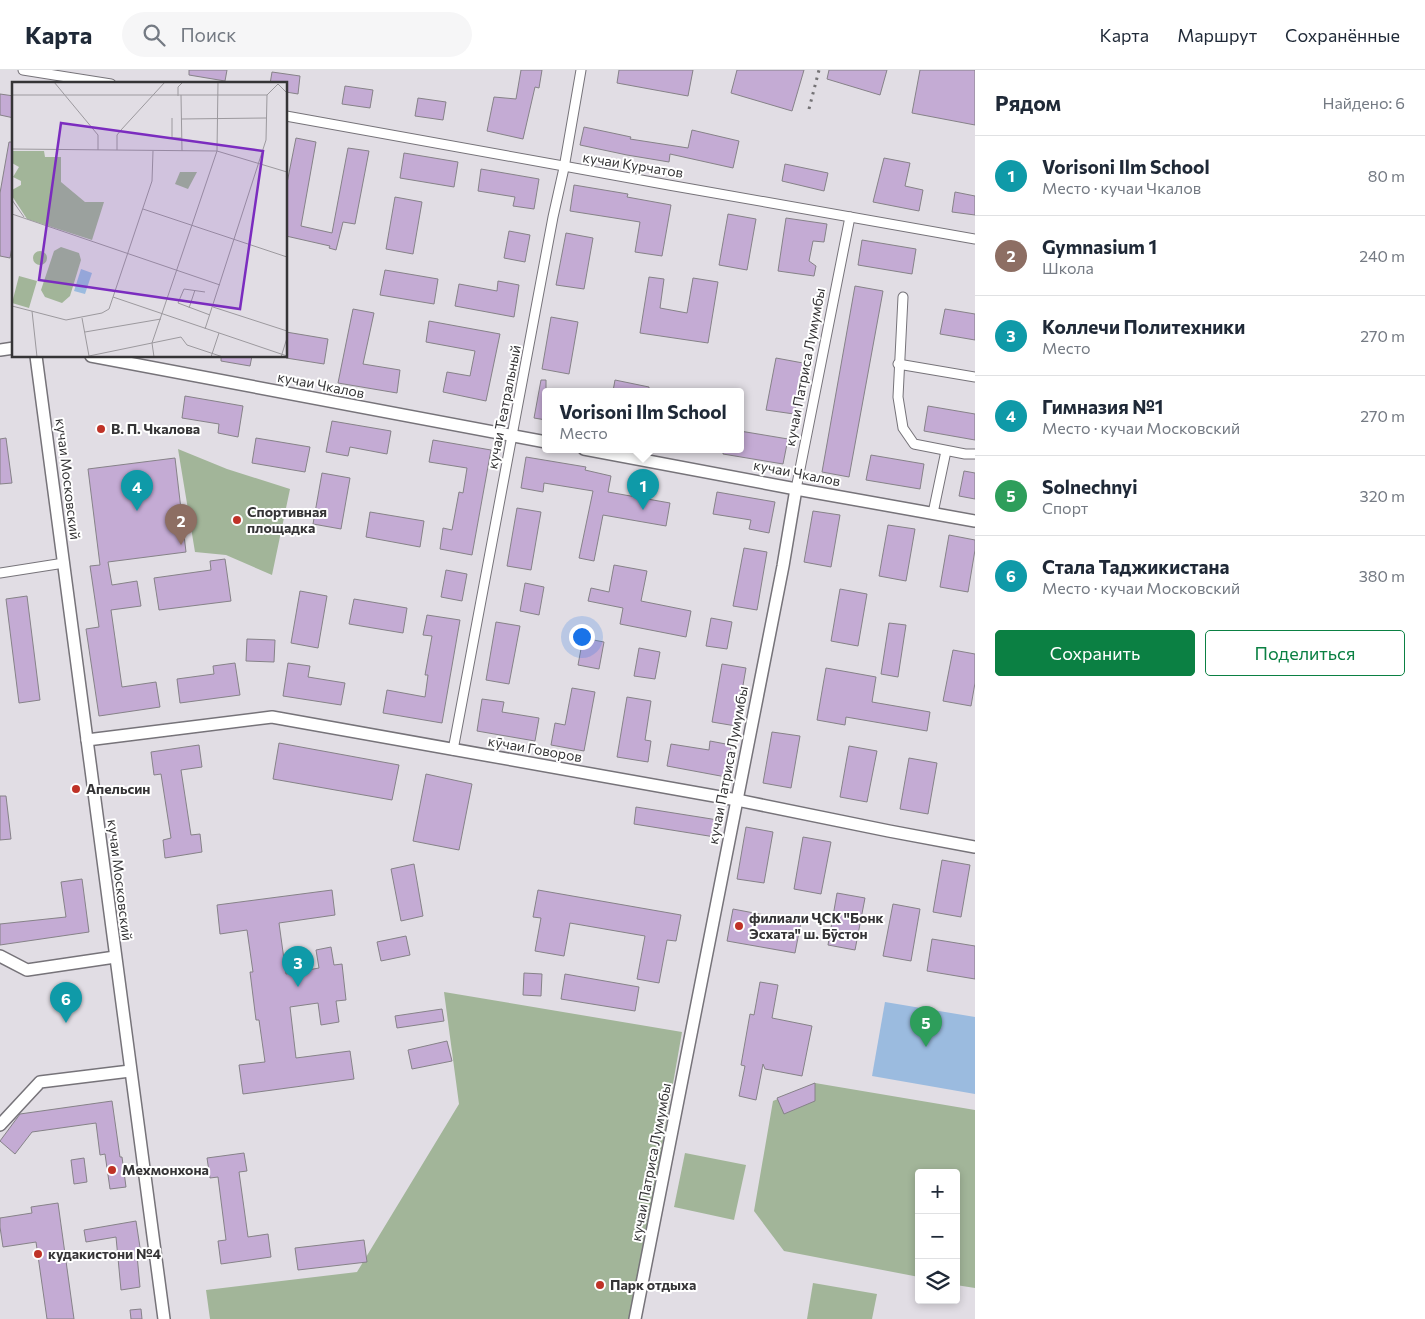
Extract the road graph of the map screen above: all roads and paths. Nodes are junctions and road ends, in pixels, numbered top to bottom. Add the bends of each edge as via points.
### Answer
1 (23, 70) edge
2 (581, 70) edge
3 (73, 77) edge
4 (100, 82) edge
5 (288, 116) edge
6 (564, 168) junction
7 (850, 217) junction
8 (975, 239) edge
9 (903, 297) dead end
10 (36, 358) edge
11 (102, 358) edge
12 (898, 364) junction
13 (975, 377) edge
14 (512, 436) junction
15 (542, 441) edge
16 (946, 451) junction
17 (606, 453) edge
18 (975, 454) edge
19 (796, 489) junction
20 (932, 514) junction
21 (975, 521) edge
22 (64, 563) junction
23 (0, 573) edge
24 (87, 740) junction
25 (453, 750) junction
26 (737, 800) junction
27 (975, 847) edge
28 (0, 956) edge
29 (115, 957) junction
30 (130, 1071) junction
31 (0, 1125) edge
32 (164, 1319) edge
33 (635, 1319) edge

1 - 3 street
2 - 6 street, кучаи Театральный
3 - 4 street
5 - 6 street, кучаи Курчатов
6 - 7 street, кучаи Курчатов
6 - 14 street, кучаи Театральный
7 - 8 street, кучаи Курчатов
7 - 19 street, кучаи Патриса Лумумбы
9 - 12 street
10 - 22 street, кучаи Московский
11 - 14 street, кучаи Чкалов
12 - 13 street
12 - 16 street via 898,397 903,428 914,444
14 - 15 street, кучаи Чкалов
14 - 25 street, кучаи Театральный
16 - 18 street
16 - 20 street
17 - 19 street, кучаи Чкалов
19 - 20 street, кучаи Чкалов
19 - 26 street, кучаи Патриса Лумумбы
20 - 21 street, кучаи Чкалов
22 - 23 street
22 - 24 street, кучаи Московский
24 - 25 street, кӯчаи Говоров via 272,717
24 - 29 street, кучаи Московский
25 - 26 street, кӯчаи Говоров
26 - 27 street, кӯчаи Говоров
26 - 33 street, кучаи Патриса Лумумбы
28 - 29 street via 27,970
29 - 30 street, кучаи Московский
30 - 31 street via 40,1082
30 - 32 street, кучаи Московский

